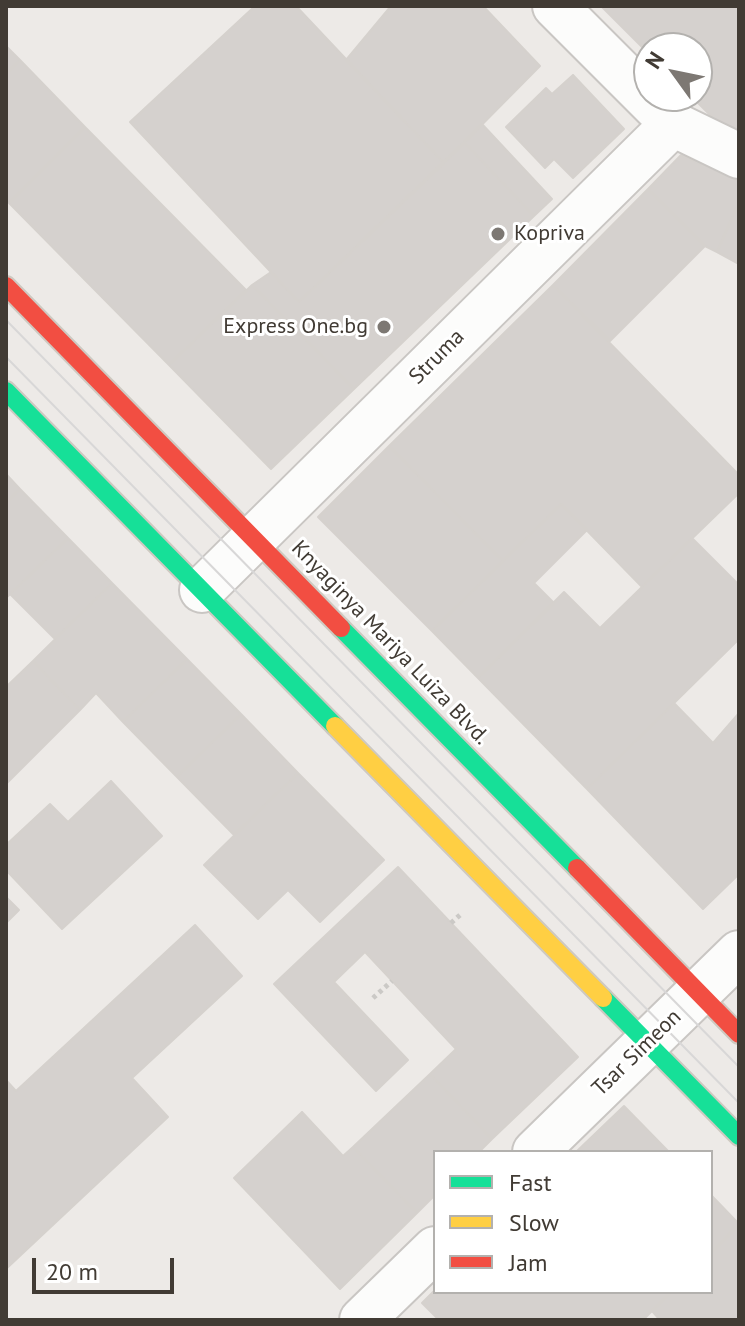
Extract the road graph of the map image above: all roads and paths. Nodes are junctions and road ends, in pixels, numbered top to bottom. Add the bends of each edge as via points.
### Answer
1 (555, 6) edge
2 (673, 124) junction
3 (739, 156) edge
4 (6, 286) edge
5 (6, 391) edge
6 (253, 539) junction
7 (202, 590) junction
8 (739, 953) edge
9 (392, 981) dead end
10 (698, 993) junction
11 (373, 998) dead end
12 (739, 1034) edge
13 (646, 1044) junction
14 (739, 1136) edge
15 (537, 1150) edge
16 (433, 1251) edge
17 (362, 1320) edge

1 - 2 street
2 - 3 street
2 - 6 street, Struma
4 - 6 main road, Knyaginya Mariya Luiza Blvd.
5 - 7 main road
6 - 7 street, Struma
6 - 10 main road, Knyaginya Mariya Luiza Blvd.
7 - 13 main road
8 - 10 street, Tsar Simeon
9 - 11 path
10 - 12 main road, Knyaginya Mariya Luiza Blvd.
10 - 13 street, Tsar Simeon
13 - 14 main road
13 - 15 street, Tsar Simeon
16 - 17 street

